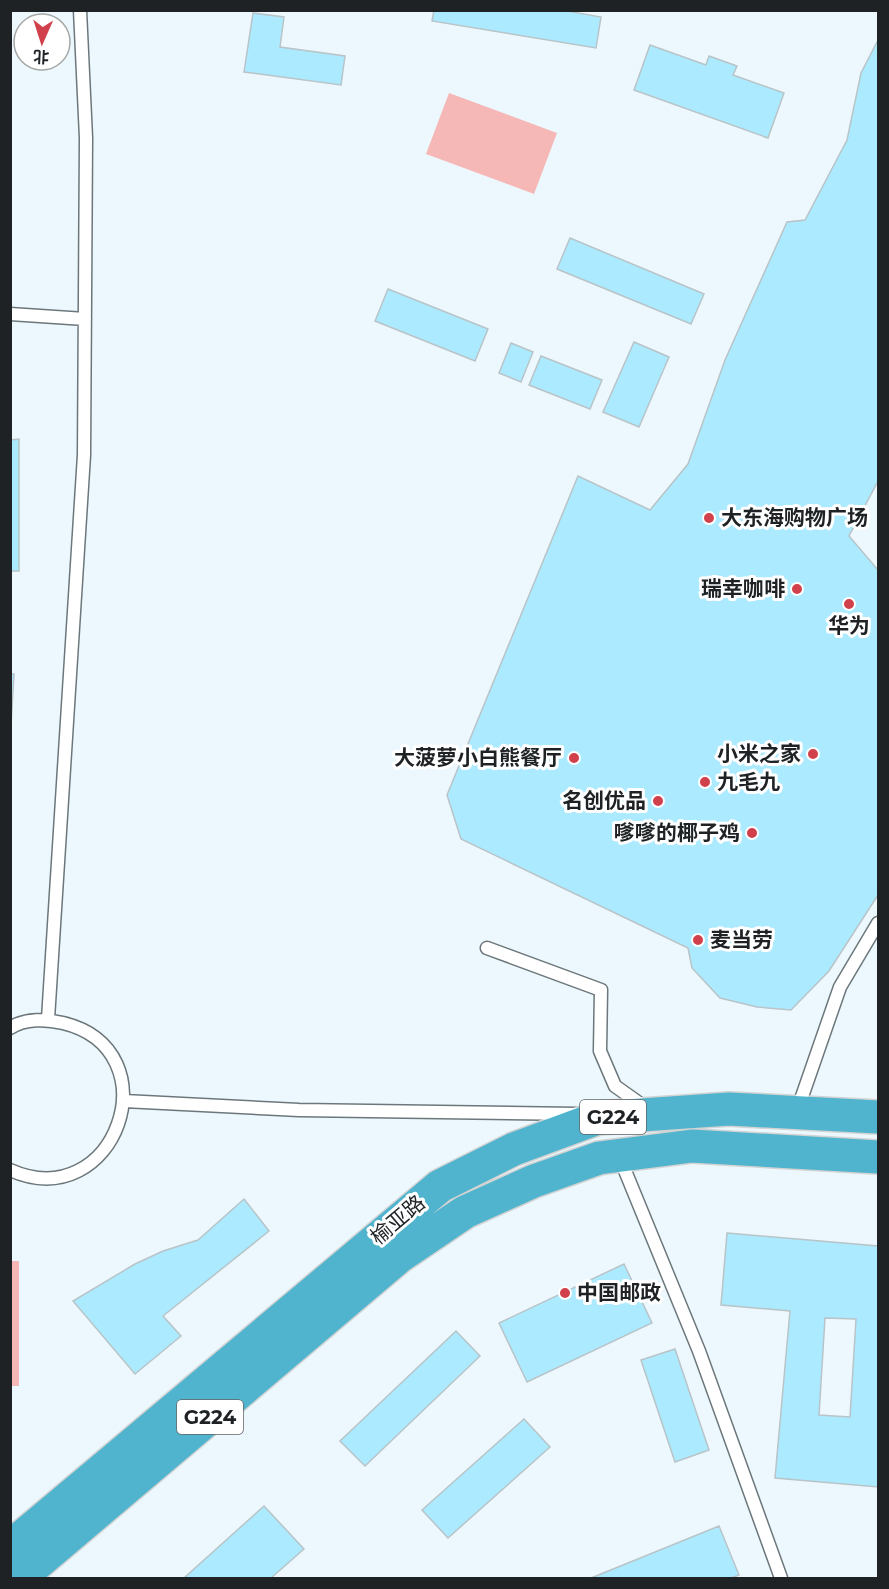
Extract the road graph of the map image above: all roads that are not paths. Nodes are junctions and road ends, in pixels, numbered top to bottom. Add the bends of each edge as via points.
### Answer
1 (80, 10) edge
2 (10, 314) edge
3 (85, 319) junction
4 (879, 922) edge
5 (487, 948) dead end
6 (48, 1019) junction
7 (10, 1028) edge
8 (124, 1101) junction
9 (797, 1112) junction
10 (648, 1114) junction
11 (879, 1117) edge
12 (619, 1155) junction
13 (879, 1157) edge
14 (10, 1170) edge
15 (10, 1547) edge
16 (20, 1578) edge
17 (781, 1578) edge

1 - 3 lane via 86,138
2 - 3 lane
3 - 6 lane via 84,455
4 - 9 lane via 840,987
5 - 10 lane via 601,990 600,1051 615,1086
6 - 7 lane
6 - 8 lane via 78,1027 103,1044 120,1071
8 - 10 lane via 299,1110
8 - 14 lane via 117,1132 99,1156 73,1173 43,1178
9 - 10 highway, 榆亚路 / G224 via 729,1109
9 - 11 highway, 榆亚路 / G224
10 - 15 highway, 榆亚路 / G224 via 598,1118 513,1149 440,1186
12 - 13 highway, 榆亚路 / G224 via 692,1146
12 - 16 highway, 榆亚路 / G224 via 534,1181 465,1212 400,1256
12 - 17 lane via 699,1351

